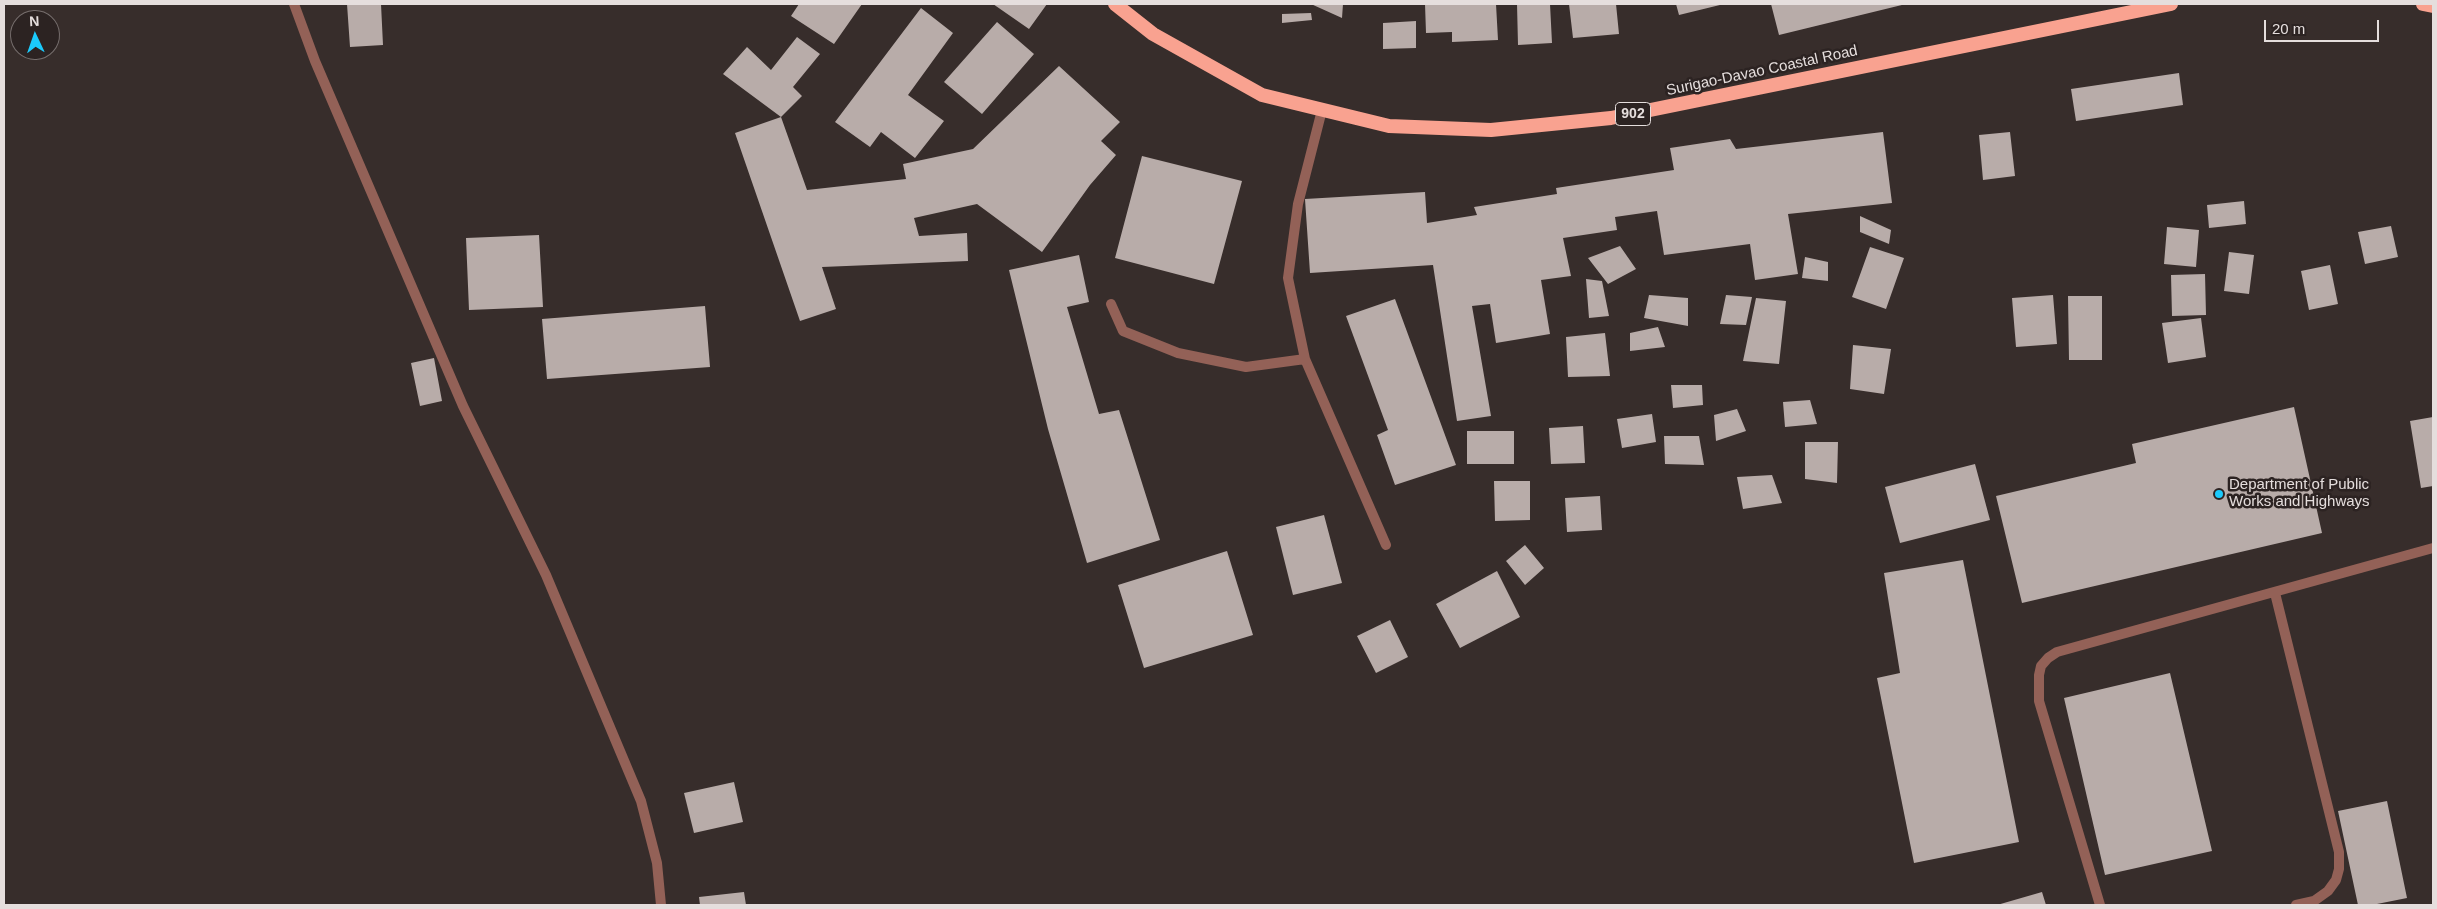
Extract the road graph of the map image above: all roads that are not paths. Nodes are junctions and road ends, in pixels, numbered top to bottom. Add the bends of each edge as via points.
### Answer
1 (294, 4) edge
2 (1116, 4) edge
3 (2171, 4) edge
4 (2423, 4) edge
5 (2433, 6) edge
6 (1322, 110) junction
7 (1111, 304) dead end
8 (1305, 359) junction
9 (1386, 545) dead end
10 (2433, 548) edge
11 (2275, 593) junction
12 (661, 905) edge
13 (2100, 905) edge
14 (2296, 905) edge

1 - 12 street via 460,397 546,575 641,801 657,862
2 - 6 highway, Surigao-Davao Coastal Road / 902 via 1153,34 1262,95
3 - 6 highway, Surigao-Davao Coastal Road / 902 via 1611,118 1492,130 1389,126
4 - 5 highway
6 - 8 street via 1298,204 1288,278
7 - 8 street via 1123,331 1178,353 1246,367
8 - 9 street
10 - 11 street
11 - 13 street via 2057,652 2042,666 2039,701
11 - 14 street via 2339,852 2340,870 2328,891 2314,901

